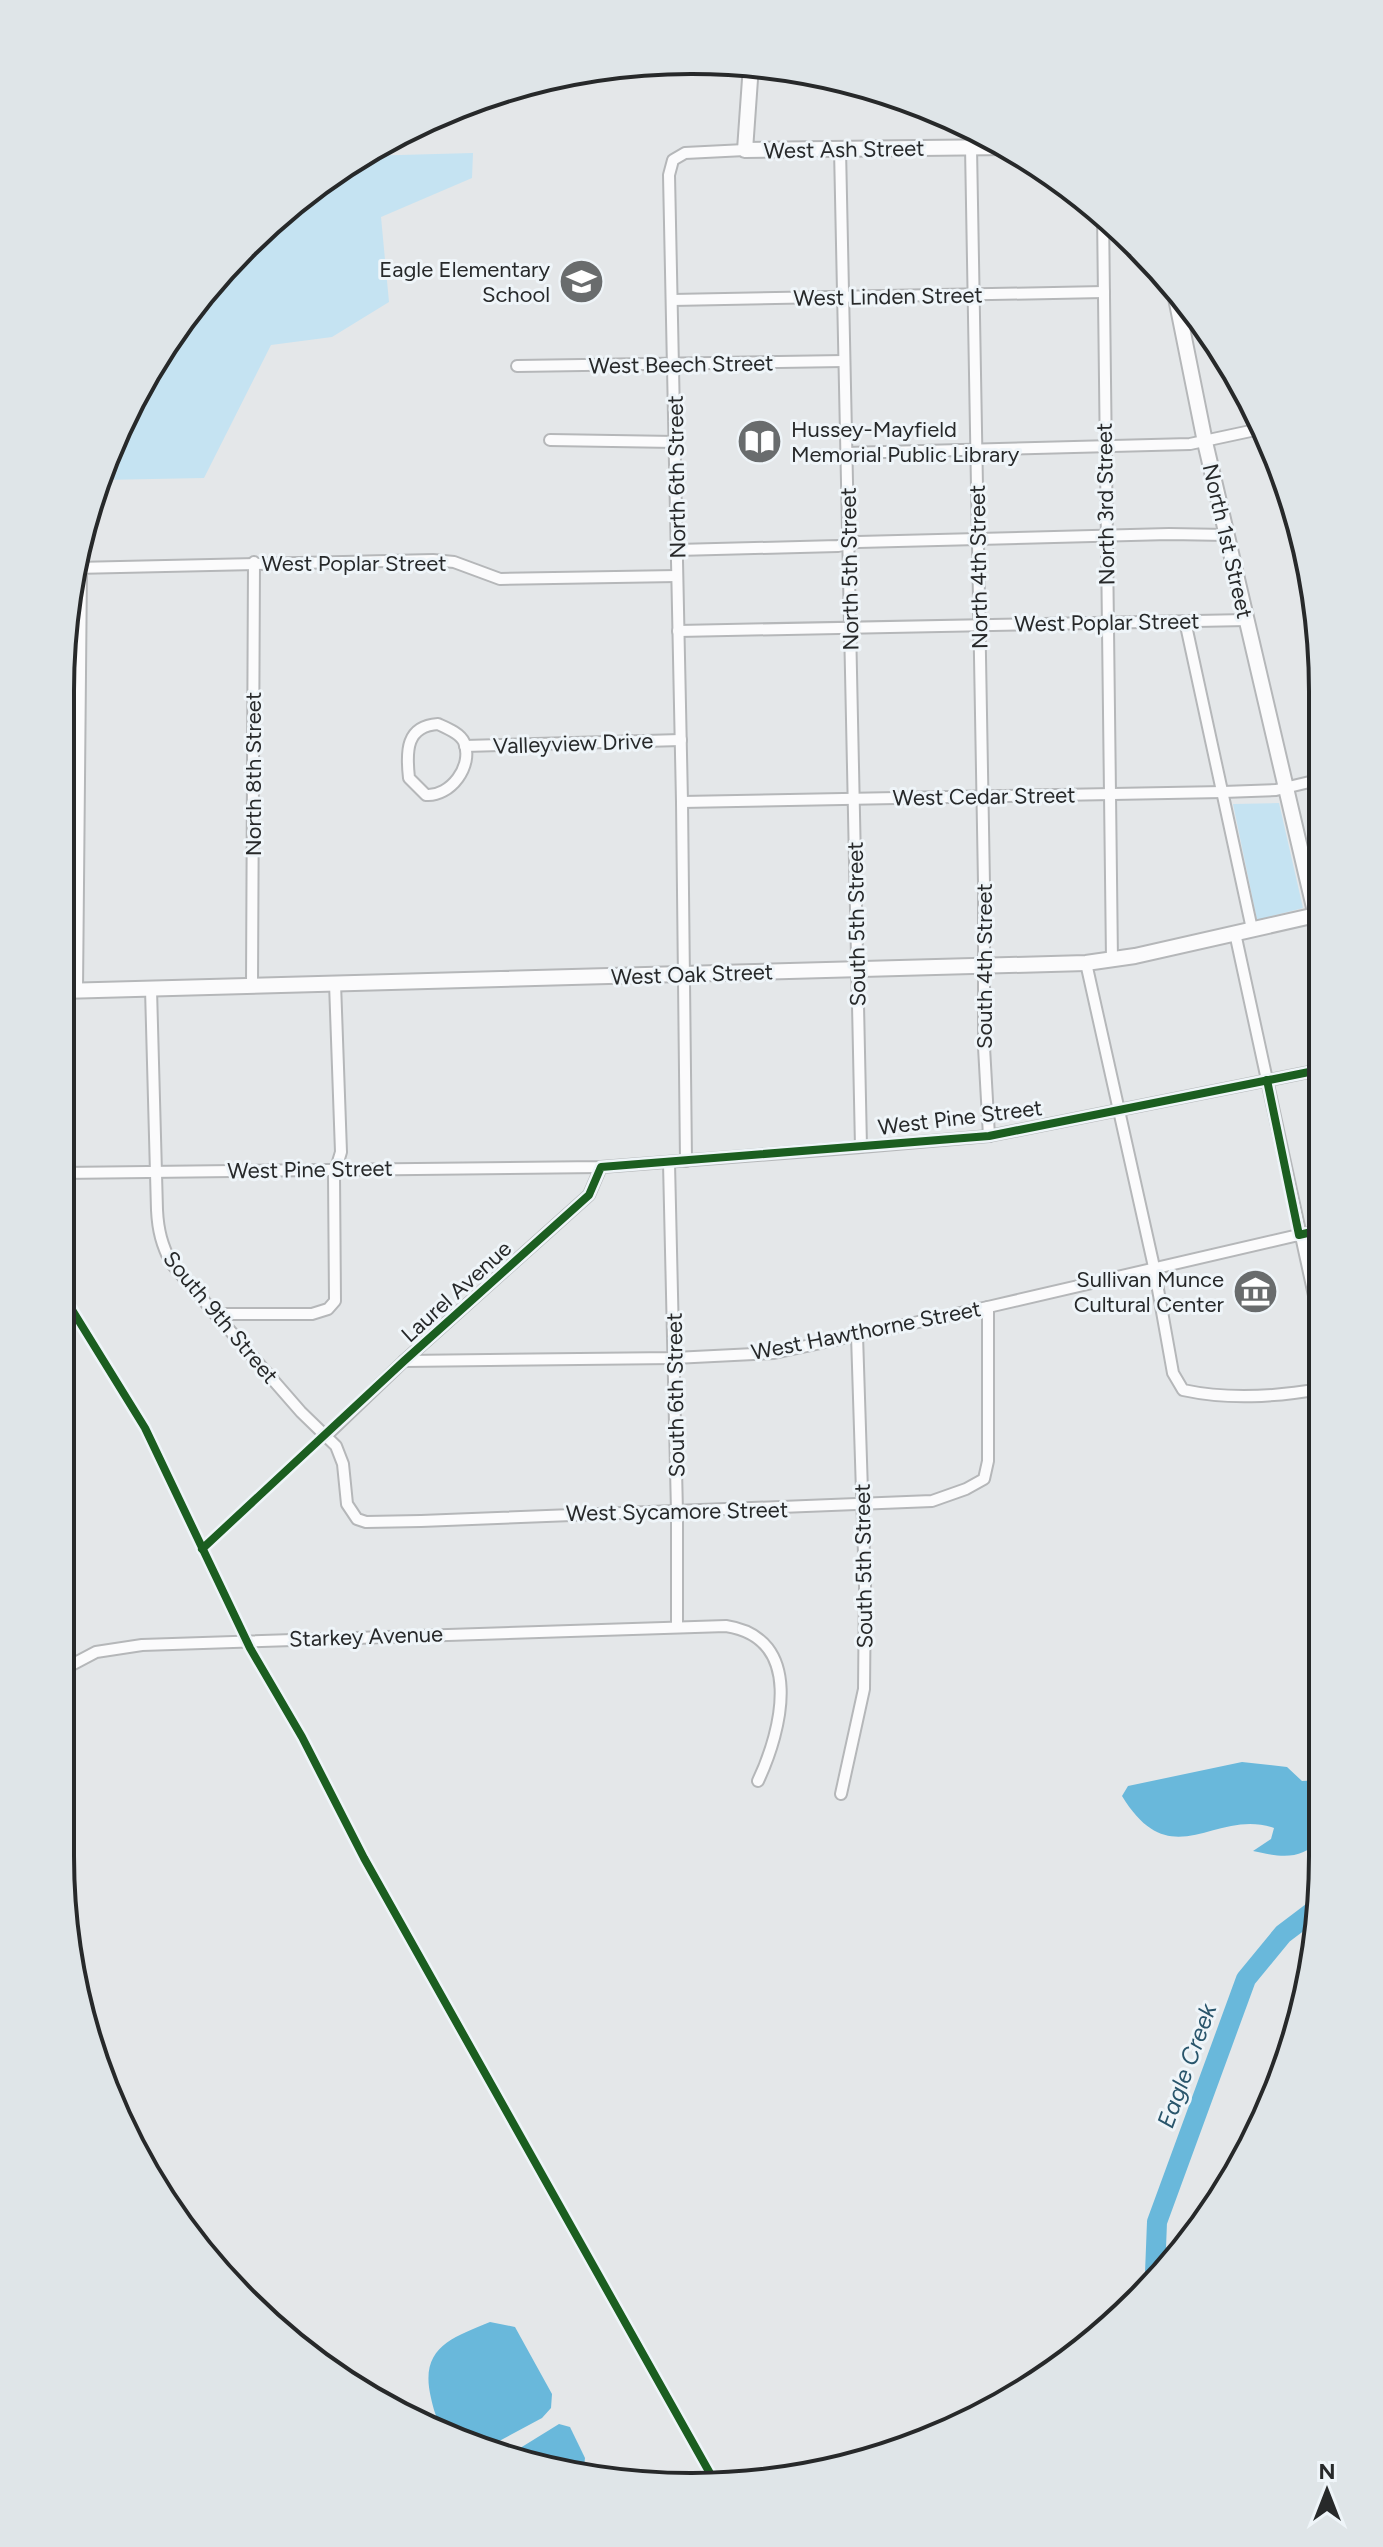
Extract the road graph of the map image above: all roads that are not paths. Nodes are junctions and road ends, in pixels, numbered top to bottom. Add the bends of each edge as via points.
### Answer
1 (750, 77) edge
2 (971, 147) junction
3 (982, 147) edge
4 (840, 149) junction
5 (745, 150) junction
6 (678, 155) joint
7 (1103, 231) edge
8 (1104, 292) junction
9 (975, 294) junction
10 (843, 297) junction
11 (672, 300) junction
12 (1179, 314) edge
13 (844, 361) junction
14 (674, 364) junction
15 (517, 366) dead end
16 (1251, 431) edge
17 (550, 440) dead end
18 (675, 442) junction
19 (1205, 442) junction
20 (1104, 448) junction
21 (975, 449) junction
22 (846, 453) junction
23 (1227, 535) junction
24 (1106, 537) junction
25 (978, 539) junction
26 (848, 544) junction
27 (677, 550) junction
28 (254, 562) junction
29 (87, 568) edge
30 (677, 576) junction
31 (1247, 620) junction
32 (1107, 621) junction
33 (1185, 621) junction
34 (78, 622) edge
35 (979, 624) junction
36 (850, 627) junction
37 (678, 631) junction
38 (681, 740) junction
39 (465, 746) junction
40 (1309, 782) edge
41 (1286, 788) junction
42 (1223, 792) junction
43 (1109, 794) junction
44 (981, 795) junction
45 (853, 798) junction
46 (682, 802) junction
47 (1309, 882) edge
48 (1309, 920) edge
49 (1252, 929) junction
50 (1235, 933) junction
51 (1112, 960) junction
52 (1086, 963) junction
53 (985, 966) junction
54 (857, 969) junction
55 (683, 975) junction
56 (335, 983) junction
57 (252, 986) junction
58 (151, 989) junction
59 (74, 990) edge
60 (77, 990) junction
61 (1309, 1072) edge
62 (1267, 1080) junction
63 (1120, 1111) junction
64 (989, 1136) junction
65 (861, 1147) junction
66 (686, 1161) junction
67 (669, 1163) junction
68 (601, 1167) junction
69 (336, 1168) junction
70 (157, 1172) junction
71 (74, 1173) edge
72 (1309, 1233) edge
73 (1299, 1235) junction
74 (1154, 1267) junction
75 (1309, 1277) edge
76 (988, 1307) junction
77 (215, 1314) junction
78 (857, 1335) junction
79 (674, 1358) junction
80 (404, 1361) junction
81 (1309, 1391) edge
82 (326, 1436) junction
83 (863, 1505) junction
84 (677, 1512) junction
85 (366, 1522) joint
86 (677, 1627) junction
87 (74, 1664) edge
88 (758, 1781) dead end
89 (841, 1794) dead end

1 - 5 main road
2 - 3 main road, West Ash Street
2 - 4 main road, West Ash Street
2 - 9 street, North 4th Street
4 - 5 main road, West Ash Street
4 - 10 street, North 5th Street
5 - 6 street, West Ash Street
6 - 11 street, North 6th Street via 669,175
7 - 8 street, North 3rd Street
8 - 9 street, West Linden Street
8 - 20 street, North 3rd Street
9 - 10 street, West Linden Street
9 - 21 street, North 4th Street
10 - 11 street, West Linden Street
10 - 13 street, North 5th Street
11 - 14 street, North 6th Street
12 - 19 main road, North 1st Street
13 - 14 street, West Beech Street
13 - 22 street, North 5th Street
14 - 15 street, West Beech Street
14 - 18 street, North 6th Street
16 - 19 street
17 - 18 street
18 - 27 street, North 6th Street
19 - 20 street
19 - 23 main road, North 1st Street
20 - 21 street
20 - 24 street, North 3rd Street
21 - 22 street
21 - 25 street, North 4th Street
22 - 26 street, North 5th Street
23 - 24 street
23 - 31 main road, North 1st Street
24 - 25 street
24 - 32 street, North 3rd Street
25 - 26 street
25 - 35 street, North 4th Street
26 - 27 street
26 - 36 street, North 5th Street
27 - 30 street, North 6th Street
28 - 29 street, West Poplar Street
28 - 30 street, West Poplar Street via 433,560 500,579
28 - 57 street, North 8th Street
30 - 37 street, North 6th Street
31 - 33 street, West Poplar Street
31 - 41 main road, North 1st Street
32 - 33 street, West Poplar Street
32 - 35 street, West Poplar Street
32 - 43 street, North 3rd Street
33 - 42 street
34 - 60 street
35 - 36 street, West Poplar Street
35 - 44 street, North 4th Street
36 - 37 street, West Poplar Street
36 - 45 street, North 5th Street
37 - 38 street, North 6th Street
38 - 39 street, Valleyview Drive
38 - 46 street, North 6th Street
39 - 39 street, Valleyview Drive via 450,729 425,725 415,732 409,748 409,778 426,795 448,791 462,770
40 - 41 street, West Cedar Street
41 - 42 street, West Cedar Street
41 - 47 main road, North 1st Street
42 - 43 street, West Cedar Street
42 - 49 street
43 - 44 street, West Cedar Street
43 - 51 street, North 3rd Street
44 - 45 street, West Cedar Street
44 - 53 street, South 4th Street
45 - 46 street, West Cedar Street
45 - 54 street, South 5th Street
46 - 55 street
48 - 49 main road, West Oak Street
49 - 50 main road, West Oak Street
50 - 51 main road, West Oak Street
50 - 62 street
51 - 52 main road, West Oak Street
52 - 53 main road, West Oak Street
52 - 63 street
53 - 54 main road, West Oak Street
53 - 64 street, South 4th Street
54 - 55 main road, West Oak Street
54 - 65 street, South 5th Street
55 - 56 main road, West Oak Street
55 - 66 street
56 - 57 main road, West Oak Street
56 - 69 street via 341,1152
57 - 58 main road, West Oak Street
58 - 60 main road, West Oak Street
58 - 70 street, South 9th Street
59 - 60 main road, West Oak Street
61 - 62 street, West Pine Street
62 - 63 street, West Pine Street
62 - 73 street
63 - 64 street, West Pine Street
63 - 74 street
64 - 65 street, West Pine Street
65 - 66 street, West Pine Street
66 - 67 street, West Pine Street
67 - 68 street, West Pine Street
67 - 79 street, South 6th Street
68 - 69 street, West Pine Street
68 - 80 street, Laurel Avenue via 589,1195
69 - 70 street, West Pine Street
69 - 77 street via 335,1301 312,1314
70 - 71 street, West Pine Street
70 - 77 street, South 9th Street via 163,1247
72 - 73 street, West Hawthorne Street
73 - 74 street, West Hawthorne Street
73 - 75 street
74 - 76 street, West Hawthorne Street
74 - 81 street via 1173,1373 1183,1390 1242,1397
76 - 78 street, West Hawthorne Street
76 - 83 street, West Sycamore Street via 984,1479 932,1501
77 - 82 street, South 9th Street
78 - 79 street, West Hawthorne Street via 774,1353
78 - 83 street, South 5th Street
79 - 80 street, West Hawthorne Street
79 - 84 street, South 6th Street
80 - 82 street, Laurel Avenue
82 - 85 street, South 9th Street via 341,1455 350,1511
83 - 84 street, West Sycamore Street
83 - 89 street, South 5th Street via 864,1689
84 - 85 street, West Sycamore Street
84 - 86 street, South 6th Street
86 - 87 street, Starkey Avenue via 142,1645 96,1652
86 - 88 street, Starkey Avenue via 744,1630 771,1652 781,1692 772,1751

